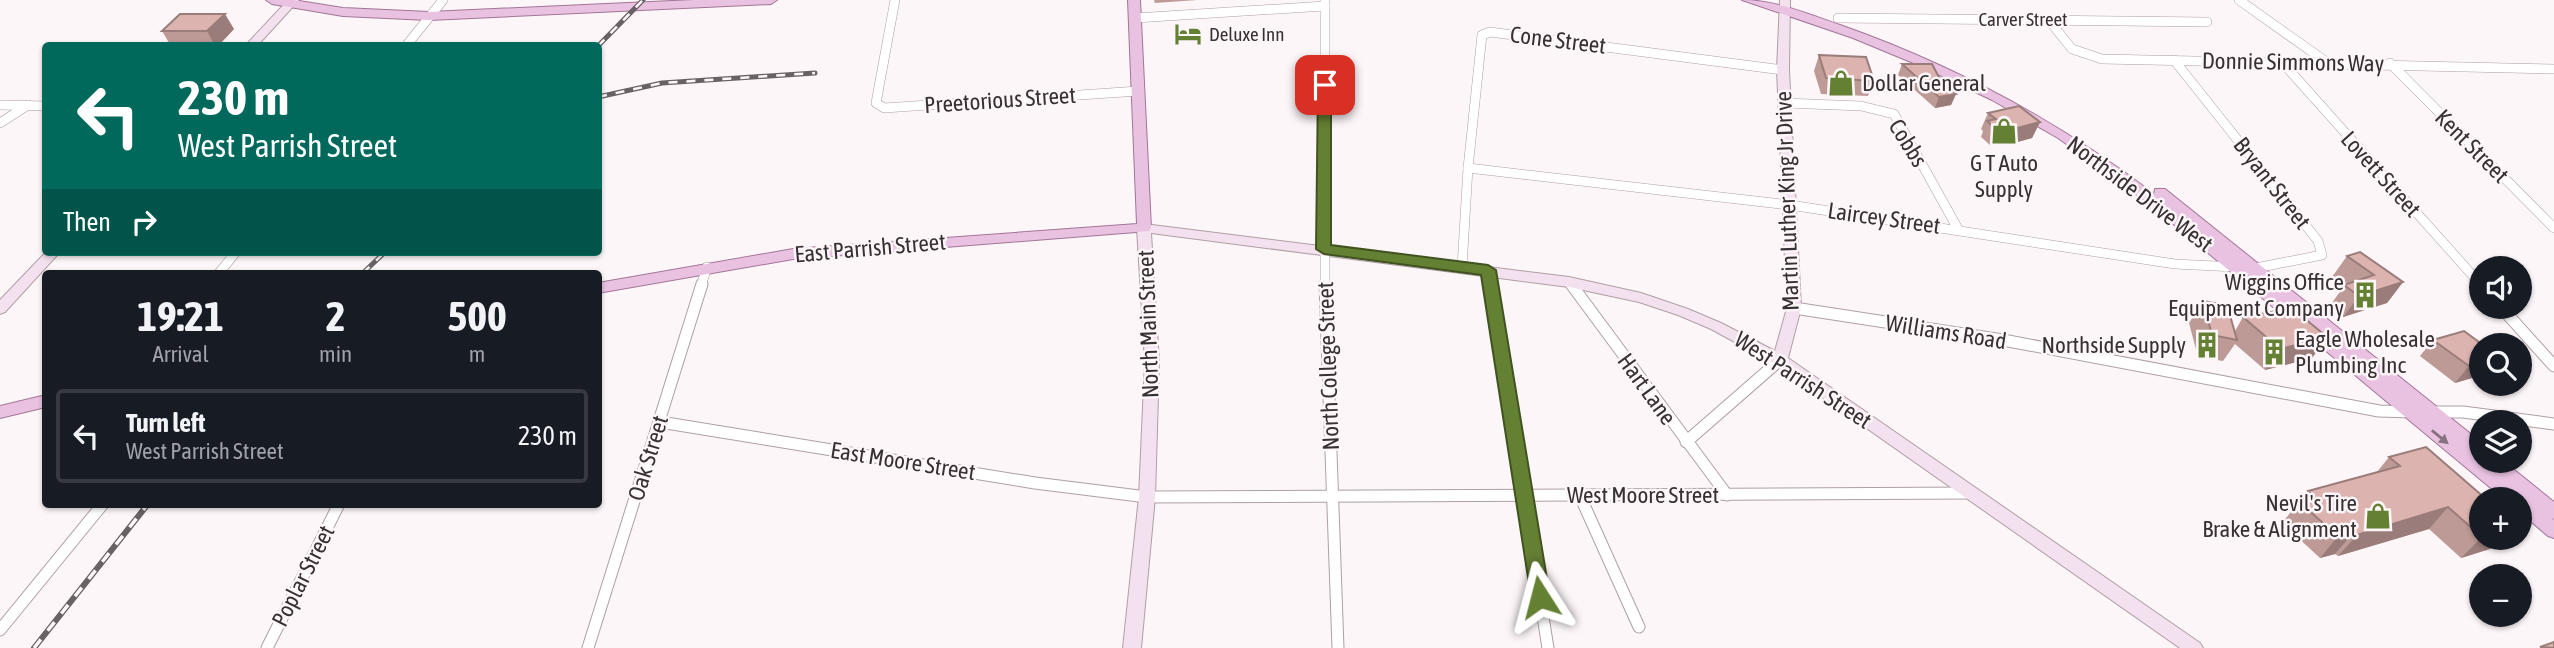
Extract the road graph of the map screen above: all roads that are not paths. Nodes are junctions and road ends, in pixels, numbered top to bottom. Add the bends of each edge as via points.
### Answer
1 (272, 0) edge
2 (308, 0) edge
3 (642, 0) edge
4 (771, 0) edge
5 (895, 0) edge
6 (1134, 0) edge
7 (1748, 0) edge
8 (2239, 0) edge
9 (292, 2) edge
10 (1325, 3) edge
11 (1784, 3) edge
12 (436, 9) edge
13 (1135, 18) junction
14 (1838, 18) junction
15 (2048, 19) junction
16 (2207, 22) dead end
17 (254, 42) edge
18 (409, 42) edge
19 (2174, 60) junction
20 (2282, 62) junction
21 (2326, 62) junction
22 (2390, 63) junction
23 (2554, 69) edge
24 (1783, 70) junction
25 (1139, 91) junction
26 (1785, 103) junction
27 (0, 105) edge
28 (28, 105) junction
29 (42, 106) edge
30 (0, 123) edge
31 (1468, 168) junction
32 (1790, 205) junction
33 (1144, 228) junction
34 (2554, 228) edge
35 (1958, 229) junction
36 (1324, 249) junction
37 (50, 256) edge
38 (233, 256) edge
39 (707, 267) junction
40 (1462, 267) junction
41 (2256, 268) junction
42 (2237, 269) junction
43 (221, 270) edge
44 (1488, 270) junction
45 (2469, 271) edge
46 (1569, 282) junction
47 (602, 287) edge
48 (0, 309) edge
49 (1794, 309) junction
50 (2512, 319) edge
51 (1780, 360) junction
52 (2554, 366) edge
53 (42, 402) edge
54 (0, 412) edge
55 (2409, 412) junction
56 (2431, 412) junction
57 (660, 422) junction
58 (2554, 424) edge
59 (1686, 442) junction
60 (2469, 443) edge
61 (2506, 473) edge
62 (2501, 487) edge
63 (1971, 493) junction
64 (1525, 495) junction
65 (1727, 495) junction
66 (1333, 496) junction
67 (1580, 496) junction
68 (1147, 497) junction
69 (100, 508) edge
70 (337, 508) edge
71 (2532, 512) edge
72 (2554, 512) edge
73 (2554, 531) edge
74 (1639, 626) dead end
75 (0, 630) edge
76 (267, 648) edge
77 (588, 648) edge
78 (1132, 648) edge
79 (1338, 648) edge
80 (1548, 648) edge
81 (2194, 648) edge

1 - 9 main road
2 - 12 main road via 385,9
3 - 12 main road
4 - 12 main road
5 - 25 street, Preetorious Street via 876,103 884,108
6 - 13 main road, North Main Street
7 - 11 main road, Northside Drive West
8 - 21 street
9 - 12 main road via 354,13
9 - 17 street
10 - 13 street
10 - 36 street, North College Street
11 - 14 main road, Northside Drive West
11 - 24 street, Martin Luther King Jr Drive
11 - 42 main road, Northside Drive West via 1962,79 2032,117 2151,198
12 - 18 street
13 - 25 main road, North Main Street
14 - 15 street, Carver Street
14 - 41 main road, Northside Drive West via 1948,64 2042,112 2140,176
15 - 16 street, Carver Street
15 - 19 street, Donnie Simmons Way via 2064,43 2085,55
19 - 20 street, Donnie Simmons Way
19 - 41 street, Bryant Street via 2318,241 2322,255
20 - 21 street, Donnie Simmons Way
20 - 45 street, Lovett Street
21 - 22 street, Donnie Simmons Way
22 - 23 street, Donnie Simmons Way
22 - 34 street, Kent Street
24 - 26 street, Martin Luther King Jr Drive
24 - 31 street, Cone Street via 1490,32 1482,35
25 - 33 main road, North Main Street
26 - 32 street, Martin Luther King Jr Drive
26 - 35 street, Cobbs via 1861,106 1894,114
27 - 28 street
28 - 29 street
28 - 30 street
31 - 32 street, Laircey Street
31 - 40 street, Cone Street
32 - 35 street, Laircey Street
32 - 49 street, Martin Luther King Jr Drive
33 - 36 street, West Parrish Street
33 - 39 main road, East Parrish Street via 806,253
33 - 68 street, North Main Street via 1152,362
35 - 42 street, Laircey Street via 2175,264
36 - 40 street, West Parrish Street
36 - 66 street, North College Street
37 - 48 street
38 - 43 street
39 - 47 main road, East Parrish Street
39 - 57 street, Oak Street
40 - 44 street, West Parrish Street
41 - 42 street, Laircey Street
41 - 56 main road, Northside Drive West
42 - 55 main road, Northside Drive West
44 - 46 street, West Parrish Street
44 - 64 street
46 - 51 street, West Parrish Street via 1684,312
46 - 59 street, Hart Lane
49 - 51 street, Martin Luther King Jr Drive
49 - 55 street, Williams Road via 2003,340 2379,411
50 - 52 street
51 - 59 street
51 - 63 street, West Parrish Street
53 - 54 main road
55 - 56 street, Williams Road
55 -> 62 main road, Northside Drive West
56 - 58 street, Williams Road
56 - 60 main road, Northside Drive West
57 - 68 street, East Moore Street
57 - 77 street, Oak Street
59 - 65 street, Hart Lane
61 - 72 main road
63 - 65 street, West Moore Street
63 - 81 street, West Parrish Street
64 - 66 street, West Moore Street
64 - 67 street, West Moore Street
64 - 80 street
65 - 67 street, West Moore Street
66 - 68 street, West Moore Street
66 - 79 street, North College Street
67 - 74 street
68 - 78 street, North Main Street
69 - 75 street
70 - 76 street, Poplar Street
71 - 73 main road

